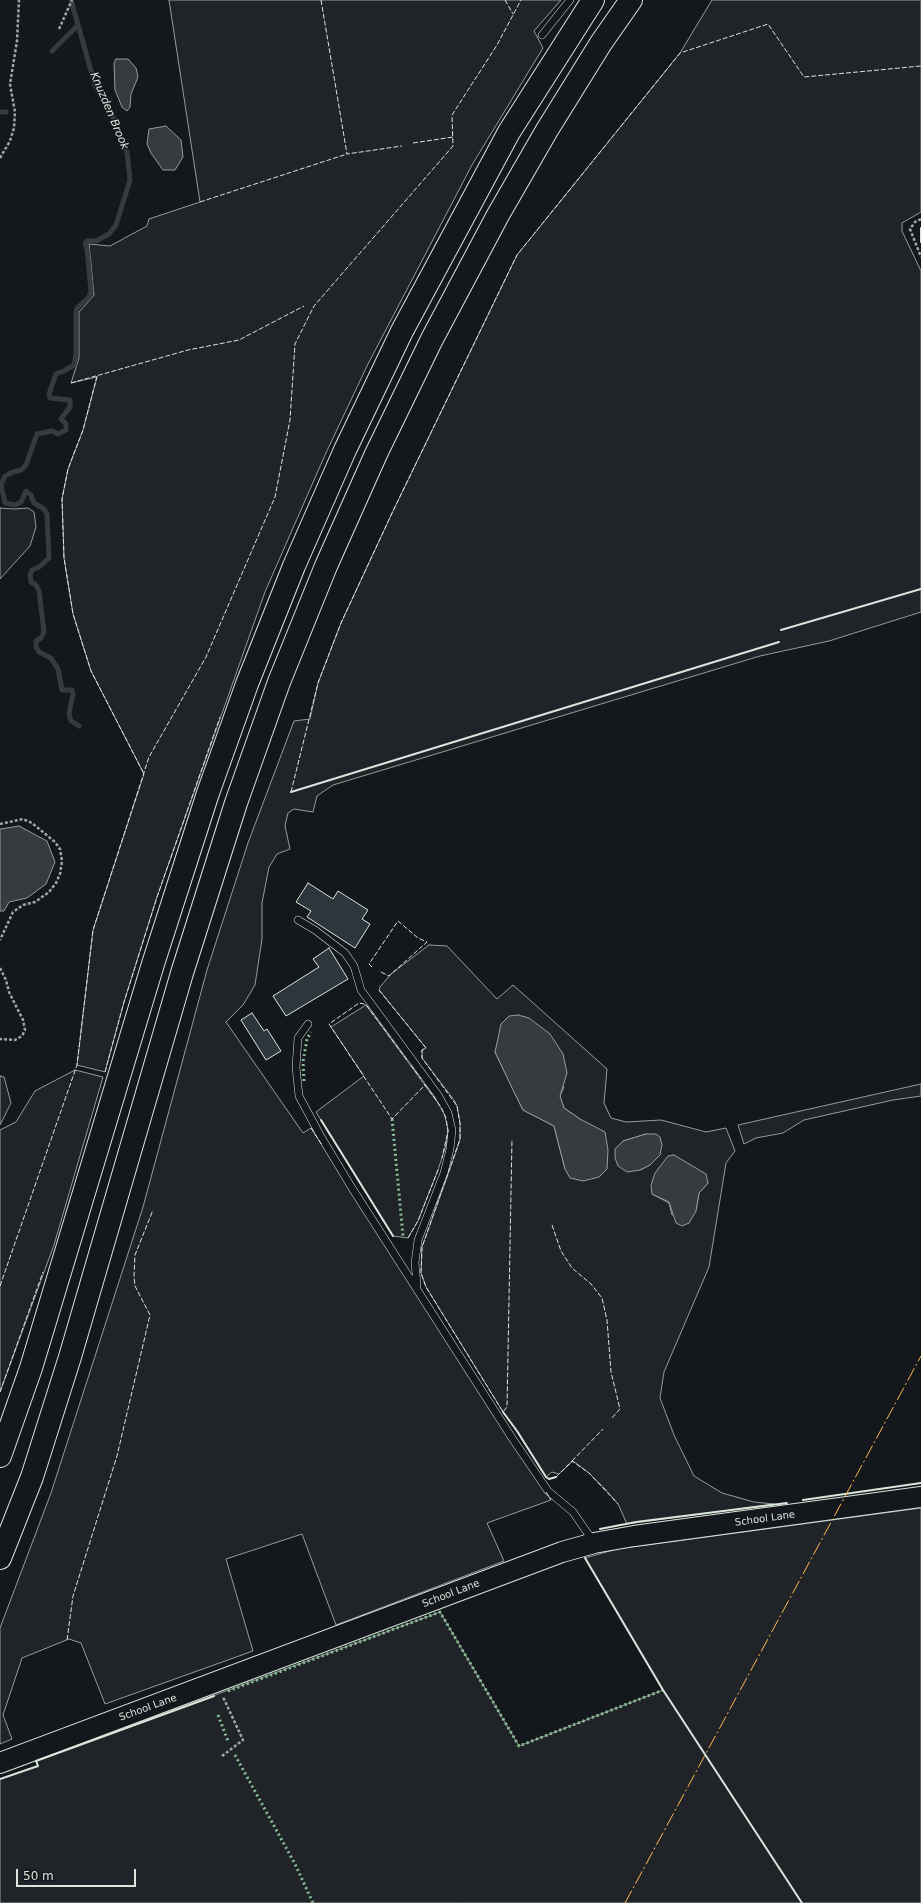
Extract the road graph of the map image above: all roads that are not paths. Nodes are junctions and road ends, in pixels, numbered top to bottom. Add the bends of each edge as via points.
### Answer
1 (570, 0) edge
2 (593, 0) edge
3 (631, 0) edge
4 (542, 35) dead end
5 (298, 920) dead end
6 (308, 1024) dead end
7 (418, 1289) junction
8 (0, 1456) edge
9 (921, 1497) edge
10 (594, 1543) junction
11 (0, 1558) edge
12 (0, 1763) edge

1 - 4 lane
2 - 8 highway via 509,132 402,331 345,450 294,566 247,684 208,793 153,964 31,1368
3 - 11 highway via 551,123 432,338 326,566 279,682 236,803 182,973 32,1477
5 - 7 lane via 345,953 354,966 361,990 438,1095 448,1113 452,1130 450,1149 444,1173 418,1240 415,1263
6 - 7 lane via 298,1038 296,1067 299,1096 352,1188
7 - 10 lane via 548,1490 573,1512
9 - 10 main road, School Lane
10 - 12 main road, School Lane via 529,1564

